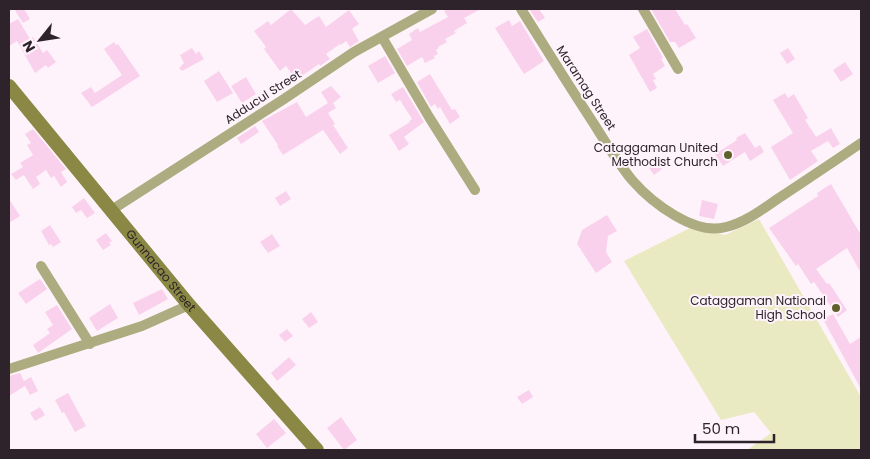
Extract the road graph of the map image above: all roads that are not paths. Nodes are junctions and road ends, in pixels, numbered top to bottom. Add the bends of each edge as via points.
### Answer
1 (432, 9) edge
2 (521, 9) edge
3 (643, 9) edge
4 (382, 37) junction
5 (678, 69) dead end
6 (9, 86) edge
7 (861, 144) edge
8 (475, 190) dead end
9 (110, 211) junction
10 (41, 266) dead end
11 (189, 305) junction
12 (90, 344) junction
13 (9, 369) edge
14 (317, 450) edge

1 - 4 street, Adducul Street
2 - 7 street, Maramag Street via 632,180 654,201 692,224 722,228 740,221
3 - 5 street
4 - 8 street
4 - 9 street, Adducul Street
6 - 9 street, Gunnacao Street
9 - 11 street, Gunnacao Street
10 - 12 street
11 - 12 street
11 - 14 street, Gunnacao Street
12 - 13 street

